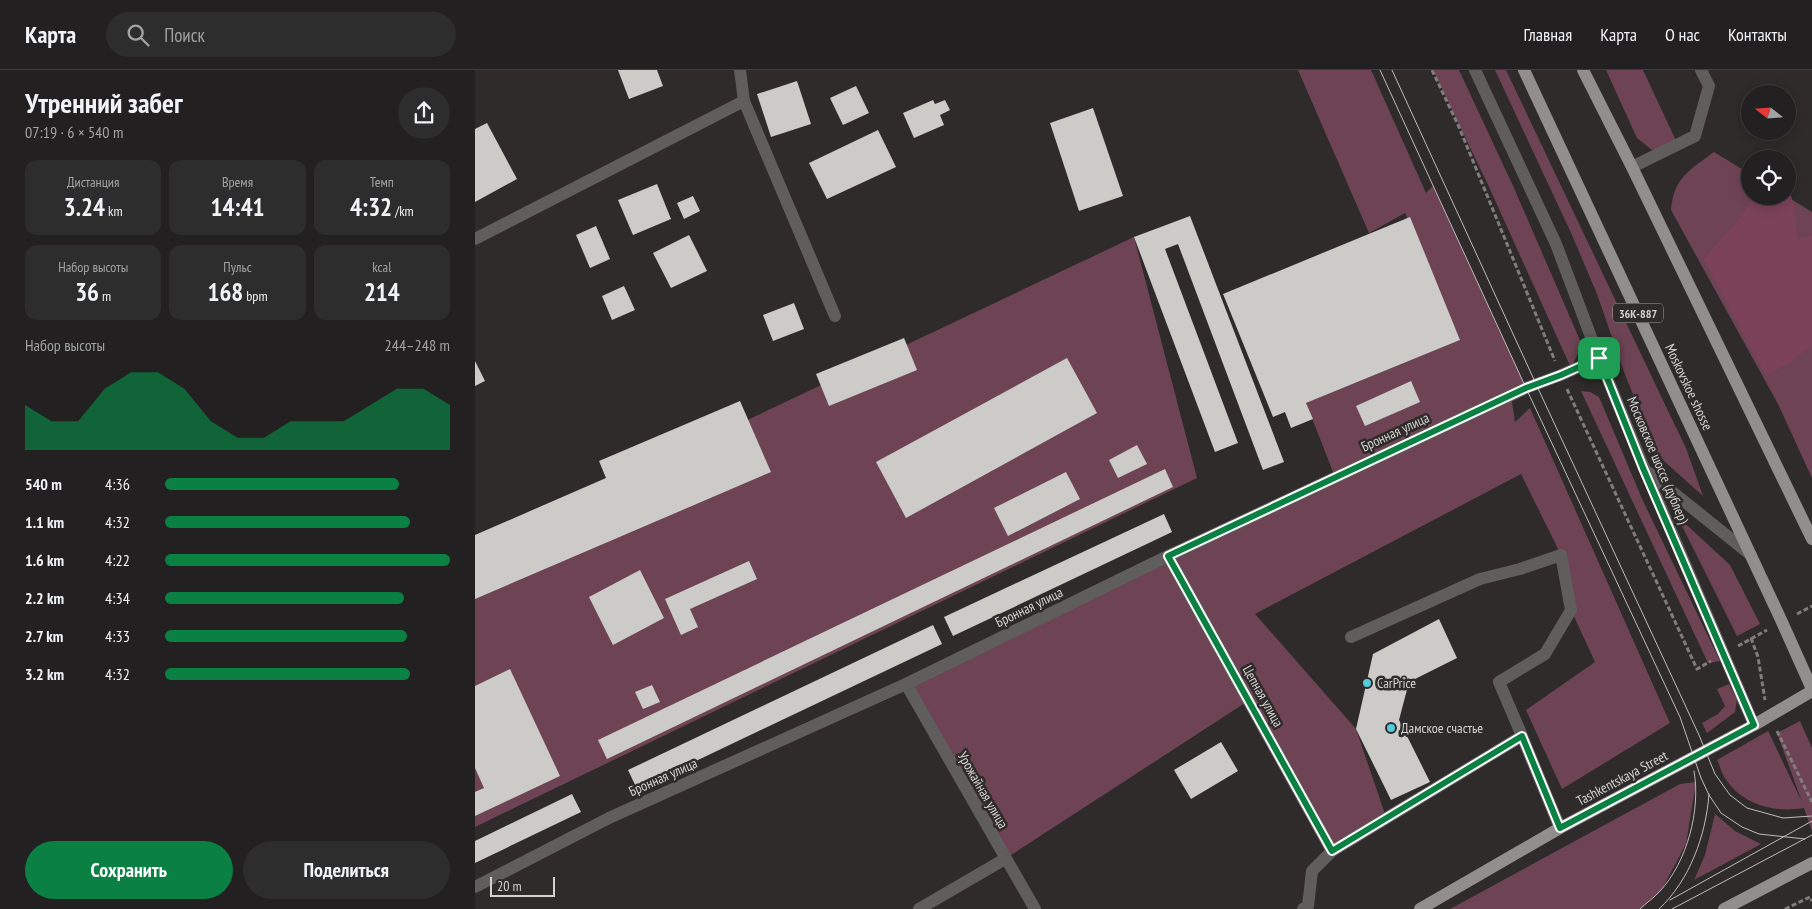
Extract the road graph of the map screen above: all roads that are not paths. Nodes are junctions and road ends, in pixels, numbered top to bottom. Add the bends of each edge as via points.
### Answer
1 (740, 70) edge
2 (1475, 70) edge
3 (1524, 70) edge
4 (1583, 70) edge
5 (1701, 70) edge
6 (744, 101) junction
7 (1632, 167) junction
8 (475, 240) edge
9 (835, 316) dead end
10 (1599, 358) junction
11 (1643, 468) junction
12 (1812, 540) edge
13 (1751, 555) junction
14 (1168, 556) junction
15 (1351, 637) dead end
16 (906, 684) junction
17 (1812, 690) edge
18 (1754, 725) junction
19 (1522, 736) junction
20 (1560, 828) junction
21 (1332, 851) junction
22 (1005, 859) junction
23 (1812, 863) edge
24 (475, 887) edge
25 (919, 909) edge
26 (1035, 909) edge
27 (1303, 909) edge
28 (1420, 909) edge
29 (1724, 909) edge

1 - 6 street
2 - 10 street, Московское шоссе (дублер) via 1556,244
3 - 13 main road, Moskovskoe shosse / 36К-887
4 - 7 main road
5 - 7 street via 1709,86 1695,136
6 - 8 street
6 - 9 street
7 - 12 main road
10 - 11 street, Московское шоссе (дублер)
10 - 14 street, Бронная улица via 1526,388
11 - 13 street
11 - 18 street, Московское шоссе (дублер)
13 - 17 main road, Moskovskoe shosse / 36К-887
14 - 16 street, Бронная улица
14 - 21 street, Цепная улица
15 - 19 street via 1480,579 1561,555 1571,610 1545,654 1499,682
16 - 22 street, Урожайная улица
16 - 24 street, Бронная улица via 609,818
17 - 18 main road, Tashkentskaya Street
18 - 20 main road, Tashkentskaya Street
19 - 20 street
19 - 21 street
20 - 28 main road, Tashkentskaya Street
21 - 27 street via 1312,871 1308,906
22 - 25 street
22 - 26 street, Урожайная улица
23 - 29 main road

